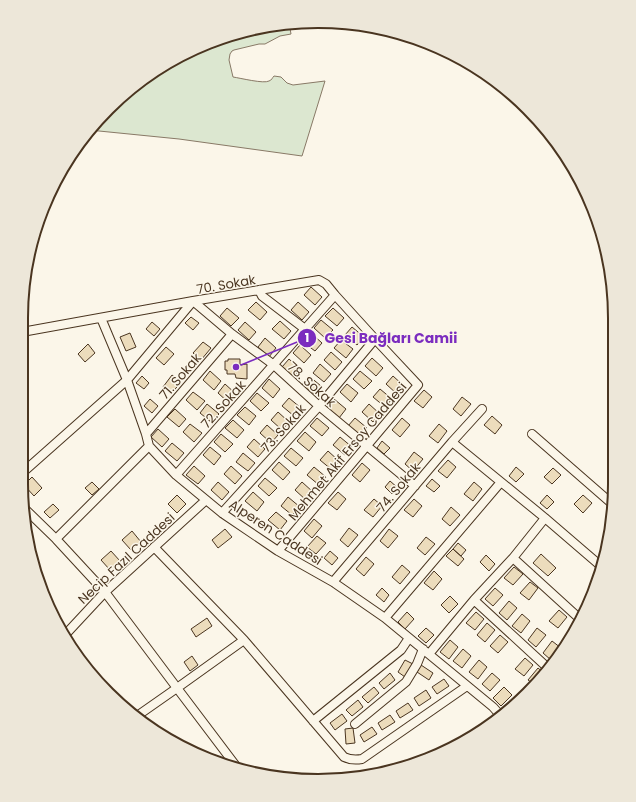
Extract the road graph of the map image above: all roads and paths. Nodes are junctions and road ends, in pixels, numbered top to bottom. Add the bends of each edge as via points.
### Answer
1 (259, 290) junction
2 (335, 295) junction
3 (193, 301) junction
4 (101, 318) junction
5 (305, 330) junction
6 (28, 331) edge
7 (232, 334) junction
8 (375, 339) junction
9 (274, 365) junction
10 (127, 380) junction
11 (319, 406) junction
12 (482, 409) dead end
13 (146, 434) junction
14 (532, 434) dead end
15 (452, 442) junction
16 (150, 446) junction
17 (367, 446) junction
18 (28, 468) edge
19 (176, 475) junction
20 (501, 482) junction
21 (415, 486) junction
22 (206, 500) junction
23 (607, 500) edge
24 (30, 513) edge
25 (222, 513) junction
26 (546, 518) junction
27 (56, 539) junction
28 (154, 547) junction
29 (278, 551) junction
30 (513, 558) junction
31 (597, 563) edge
32 (333, 582) junction
33 (105, 592) junction
34 (474, 600) junction
35 (576, 615) edge
36 (385, 618) junction
37 (68, 631) edge
38 (409, 638) junction
39 (244, 640) junction
40 (426, 652) junction
41 (545, 664) edge
42 (467, 686) junction
43 (177, 688) junction
44 (497, 712) edge
45 (140, 714) edge
46 (313, 721) junction
47 (356, 724) dead end
48 (232, 761) edge

1 - 2 street, 70. Sokak via 319,280
1 - 3 street, 70. Sokak
1 - 5 street via 262,296
2 - 5 street, 72. Sokak
2 - 8 street
3 - 4 street
3 - 7 street, 78. Sokak
3 - 10 street, 70. Sokak
4 - 6 street
4 - 10 street, Alperen Caddesi
5 - 9 street, 72. Sokak
7 - 9 street, 78. Sokak
7 - 13 street, 71. Sokak
8 - 11 street, 73. Sokak
8 - 17 street, Mehmet Akif Ersoy Caddesi via 418,385
9 - 11 street, 78. Sokak
9 - 19 street, 72. Sokak
10 - 13 street, Alperen Caddesi
10 - 18 street, 70. Sokak
11 - 17 street, 78. Sokak
11 - 25 street, 73. Sokak
12 - 15 street, 74. Sokak
13 - 16 street, Alperen Caddesi
14 - 23 street
15 - 20 street
15 - 21 street, 74. Sokak
16 - 19 street, Alperen Caddesi
16 - 27 street
17 - 21 street, 78. Sokak
17 - 29 street, Mehmet Akif Ersoy Caddesi
19 - 22 street, Alperen Caddesi
20 - 26 street
20 - 36 street
21 - 32 street, 74. Sokak
22 - 25 street, Alperen Caddesi
22 - 28 street, Necip Fazıl Caddesi
24 - 27 street
25 - 29 street, Alperen Caddesi
26 - 30 street
26 - 31 street
27 - 33 street
28 - 33 street, Necip Fazıl Caddesi
28 - 39 street
29 - 32 street, Alperen Caddesi
30 - 34 street
30 - 35 street
32 - 36 street, Alperen Caddesi
33 - 37 street, Necip Fazıl Caddesi
33 - 43 street
34 - 40 street
34 - 41 street
36 - 38 street, Alperen Caddesi
38 - 40 street, Alperen Caddesi
38 - 46 street via 401,650
39 - 43 street
39 - 46 street
40 - 42 street, Alperen Caddesi
40 - 47 street via 406,682
42 - 44 street, Alperen Caddesi
42 - 46 street via 358,760 344,757
43 - 45 street
43 - 48 street

